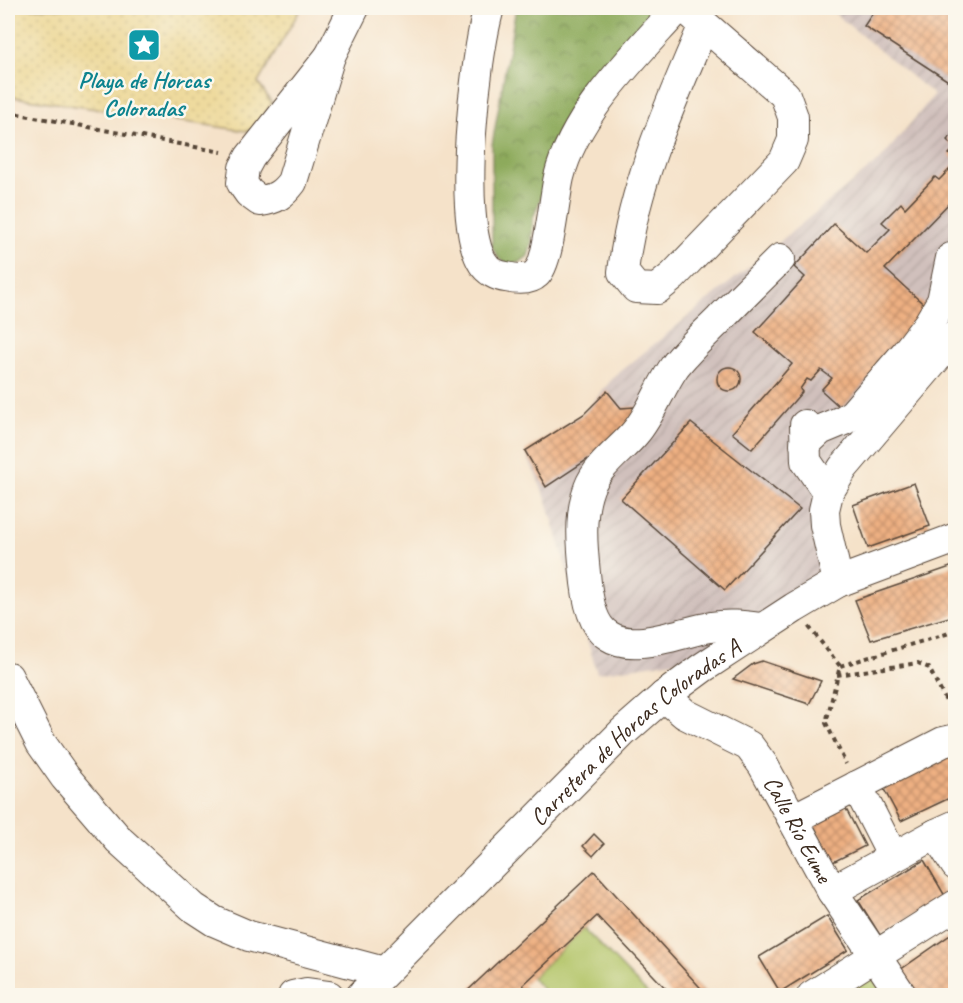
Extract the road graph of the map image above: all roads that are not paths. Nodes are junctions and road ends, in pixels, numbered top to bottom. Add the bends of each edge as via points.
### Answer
1 (354, 8) edge
2 (489, 8) edge
3 (678, 8) edge
4 (694, 16) edge
5 (330, 56) junction
6 (951, 258) dead end
7 (780, 259) dead end
8 (956, 335) edge
9 (828, 494) junction
10 (956, 538) edge
11 (838, 582) junction
12 (761, 628) junction
13 (8, 677) edge
14 (664, 696) junction
15 (956, 739) edge
16 (857, 786) junction
17 (793, 819) junction
18 (946, 830) edge
19 (893, 857) junction
20 (956, 865) edge
21 (832, 891) junction
22 (956, 904) edge
23 (875, 956) junction
24 (384, 972) junction
25 (293, 996) edge
26 (329, 996) edge
27 (361, 996) edge
28 (812, 996) edge
29 (902, 996) edge

1 - 5 street
2 - 3 street via 477,65 471,133 472,228 484,265 502,277 525,279 536,274 544,261 560,174 585,120 611,82
4 - 4 street via 785,95 793,117 792,140 784,161 673,276 657,289 636,288 623,272 625,251
5 - 5 street via 292,182 284,193 260,201 242,183 244,168
6 - 9 street via 942,301 906,354 853,414 805,434 806,460
7 - 12 street via 674,368 636,432 590,485 582,524 588,596 601,630 608,636 638,642 712,627
8 - 9 street via 843,468
9 - 11 street via 825,525
10 - 11 street, Carretera de Horcas Coloradas A
11 - 12 street, Carretera de Horcas Coloradas A
12 - 14 street, Carretera de Horcas Coloradas A
13 - 24 street via 41,743 65,777 119,840 194,908 249,936
14 - 17 street, Calle Río Eume via 685,714 749,746
14 - 24 street, Carretera de Horcas Coloradas A via 623,732
15 - 16 street
16 - 17 street
16 - 19 street
17 - 21 street, Calle Río Eume
18 - 19 street
18 - 20 street
19 - 21 street
21 - 23 street, Calle Río Eume
22 - 23 street
23 - 28 street
23 - 29 street, Calle Río Eume
24 - 27 street, Carretera de Horcas Coloradas A
25 - 26 street

